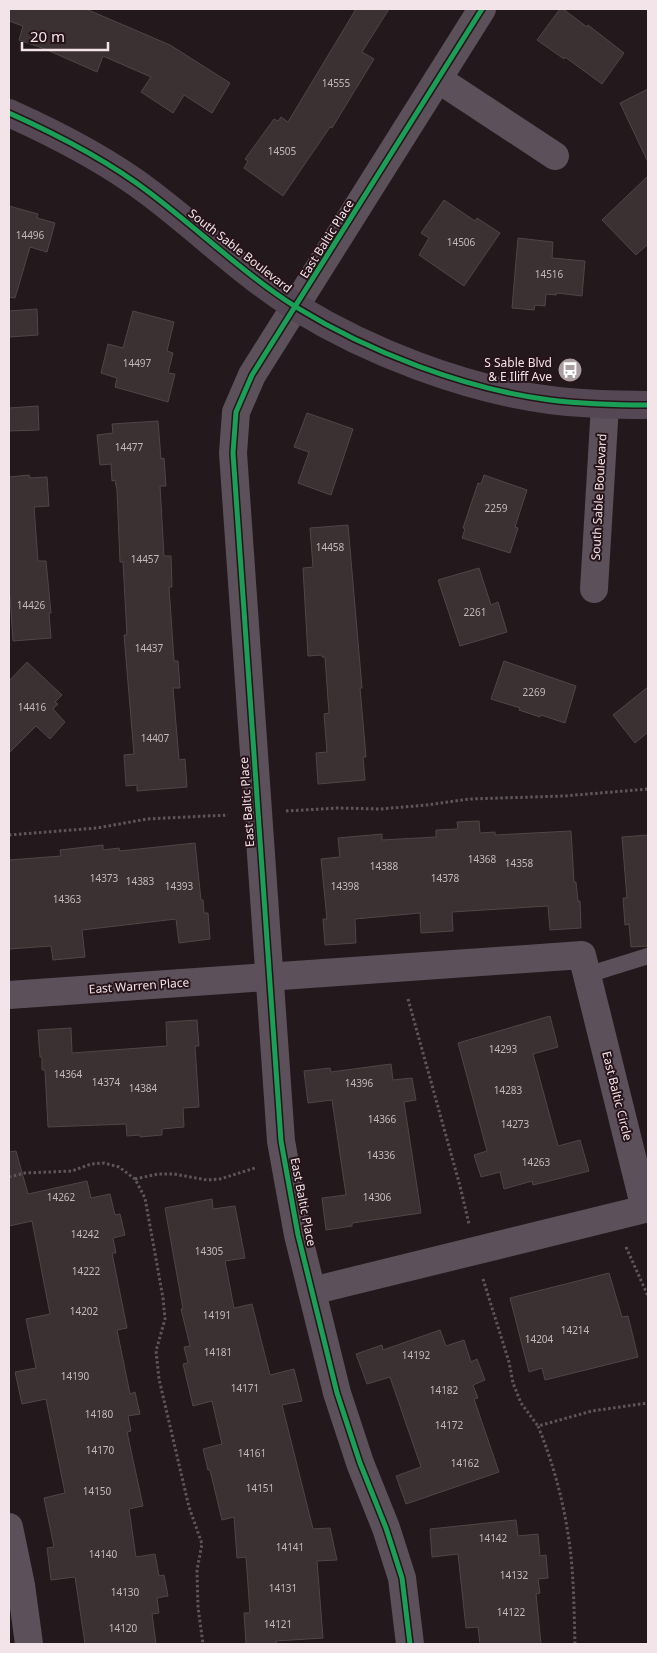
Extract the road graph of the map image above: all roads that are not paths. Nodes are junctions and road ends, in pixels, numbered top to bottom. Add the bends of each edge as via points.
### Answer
1 (482, 9) edge
2 (438, 79) junction
3 (9, 113) edge
4 (555, 156) dead end
5 (296, 306) junction
6 (605, 405) junction
7 (648, 405) edge
8 (594, 589) dead end
9 (648, 956) edge
10 (587, 975) junction
11 (268, 977) junction
12 (9, 995) edge
13 (312, 1291) junction
14 (9, 1527) edge
15 (29, 1644) edge
16 (410, 1644) edge

1 - 2 street, East Baltic Place
2 - 4 street
2 - 5 street, East Baltic Place
3 - 5 street, South Sable Boulevard via 122,173
5 - 6 street, South Sable Boulevard via 373,347 444,374 516,394
5 - 11 street, East Baltic Place via 252,375 236,412 233,453
6 - 7 street, South Sable Boulevard
6 - 8 street, South Sable Boulevard
9 - 10 lane
10 - 11 street, East Baltic Circle via 582,955
10 - 13 street, East Baltic Circle via 644,1209
11 - 12 street, East Warren Place
11 - 13 street, East Baltic Place via 281,1142
13 - 16 street, East Baltic Place via 337,1393 402,1578
14 - 15 street

